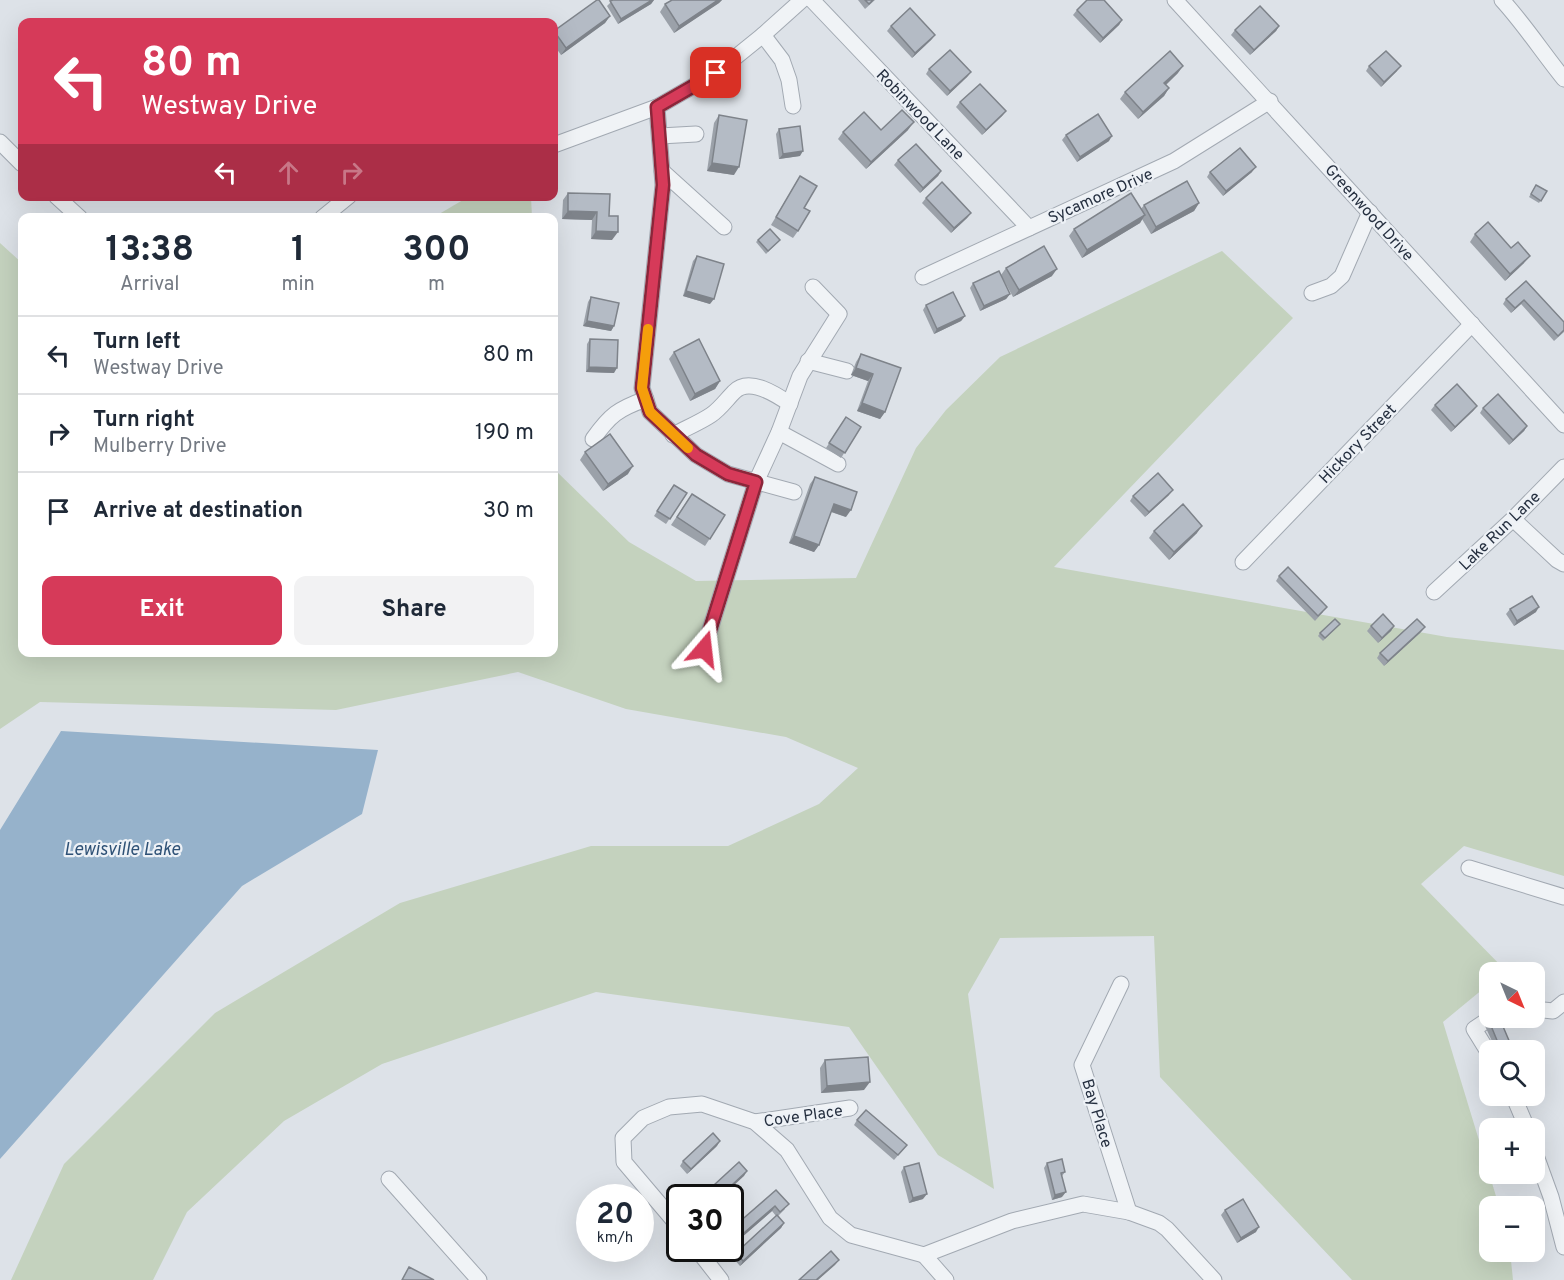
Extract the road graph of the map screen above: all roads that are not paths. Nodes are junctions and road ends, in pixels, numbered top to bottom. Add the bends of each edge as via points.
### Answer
1 (802, 0) edge
2 (812, 0) edge
3 (1175, 0) edge
4 (1502, 0) edge
5 (763, 35) junction
6 (1564, 79) edge
7 (1270, 101) junction
8 (793, 106) dead end
9 (657, 107) junction
10 (696, 134) dead end
11 (660, 136) junction
12 (0, 142) edge
13 (558, 144) edge
14 (18, 160) edge
15 (662, 171) junction
16 (61, 201) edge
17 (343, 201) edge
18 (1370, 212) junction
19 (75, 213) edge
20 (328, 213) edge
21 (724, 227) dead end
22 (1029, 228) junction
23 (924, 277) dead end
24 (813, 286) dead end
25 (1312, 293) dead end
26 (1472, 324) junction
27 (808, 362) junction
28 (847, 371) dead end
29 (646, 399) junction
30 (790, 404) junction
31 (1564, 425) edge
32 (779, 432) junction
33 (673, 435) junction
34 (593, 439) dead end
35 (838, 464) dead end
36 (1564, 467) edge
37 (756, 482) junction
38 (794, 492) dead end
39 (1513, 519) junction
40 (1243, 562) dead end
41 (1564, 564) edge
42 (1434, 592) dead end
43 (704, 649) dead end
44 (1469, 868) dead end
45 (1564, 897) edge
46 (1121, 984) dead end
47 (1564, 1002) edge
48 (1545, 1010) edge
49 (1479, 1026) edge
50 (1481, 1040) edge
51 (850, 1108) dead end
52 (755, 1122) junction
53 (389, 1179) dead end
54 (1545, 1180) edge
55 (666, 1212) edge
56 (1129, 1212) junction
57 (1564, 1247) edge
58 (924, 1255) junction
59 (707, 1262) edge
60 (479, 1280) edge
61 (722, 1280) edge
62 (946, 1280) edge
63 (1214, 1280) edge

1 - 5 street
2 - 22 street, Robinwood Lane
3 - 7 street, Greenwood Drive
4 - 6 street
5 - 8 street via 782,60
5 - 9 street via 716,73
7 - 18 street, Greenwood Drive
7 - 22 street, Sycamore Drive via 1174,161
9 - 11 street
9 - 13 street
10 - 11 street
11 - 15 street
12 - 14 street
15 - 21 street
15 - 29 street via 642,388
16 - 19 street
17 - 20 street
18 - 25 street via 1342,276 1331,286
18 - 26 street, Greenwood Drive
22 - 23 street, Sycamore Drive
24 - 27 street via 839,314
26 - 31 street, Greenwood Drive
26 - 40 street, Hickory Street
27 - 28 street
27 - 30 street
29 - 33 street via 650,412
29 - 34 street via 607,420
30 - 32 street
30 - 33 street via 757,387 744,387 712,414
32 - 35 street
32 - 37 street
33 - 37 street via 696,455 728,474
36 - 39 street, Lake Run Lane
37 - 38 street
37 - 43 street
39 - 41 street
39 - 42 street, Lake Run Lane
44 - 45 street
46 - 56 street, Bay Place via 1082,1065
47 - 48 street via 1553,1011
49 - 50 street via 1474,1029
51 - 52 street, Cove Place
52 - 55 street via 702,1104 669,1107 643,1118 623,1138 624,1162
52 - 58 street via 787,1150 837,1224 851,1235
53 - 60 street
54 - 57 street
56 - 58 street via 1083,1204 1012,1221
56 - 63 street via 1167,1229
58 - 62 street
59 - 61 street

